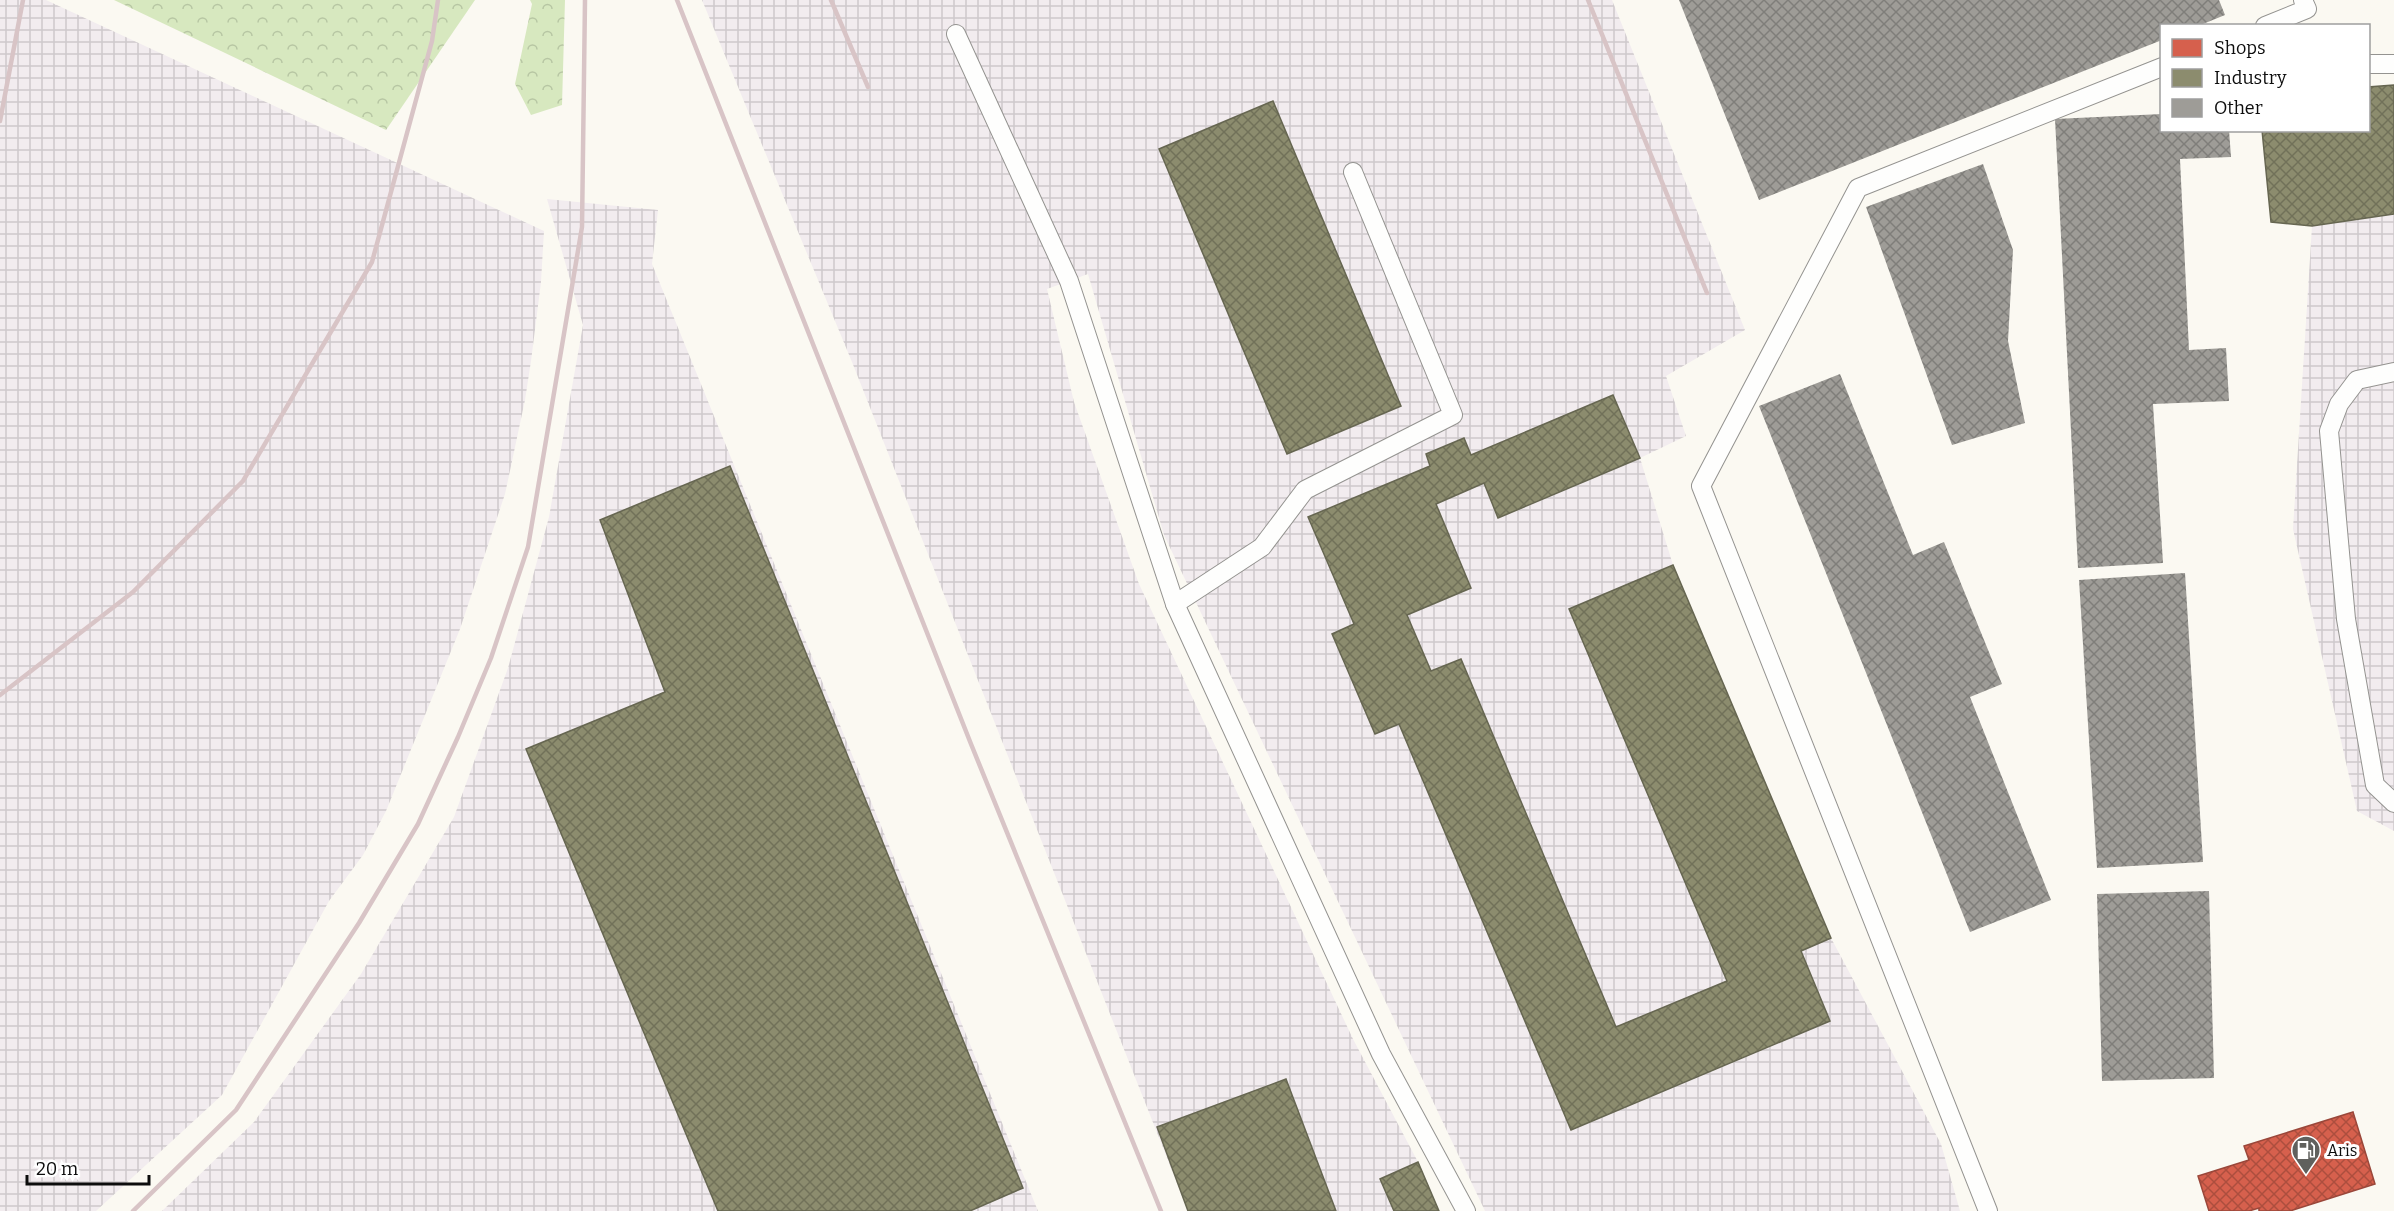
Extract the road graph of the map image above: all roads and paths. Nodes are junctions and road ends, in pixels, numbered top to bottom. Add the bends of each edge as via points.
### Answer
1 (2303, 0) edge
2 (2270, 24) edge
3 (956, 34) dead end
4 (2370, 64) edge
5 (2394, 64) edge
6 (2160, 67) edge
7 (1353, 172) dead end
8 (2394, 372) edge
9 (1175, 604) junction
10 (2394, 803) edge
11 (1466, 1211) edge
12 (1988, 1211) edge

1 - 2 lane via 2307,9
3 - 9 lane via 1069,281
4 - 5 lane
6 - 12 lane via 1858,188 1701,486
7 - 9 lane via 1453,415 1305,490 1262,547
8 - 10 lane via 2357,380 2339,404 2329,431 2346,619 2371,763 2375,785
9 - 11 lane via 1382,1054

